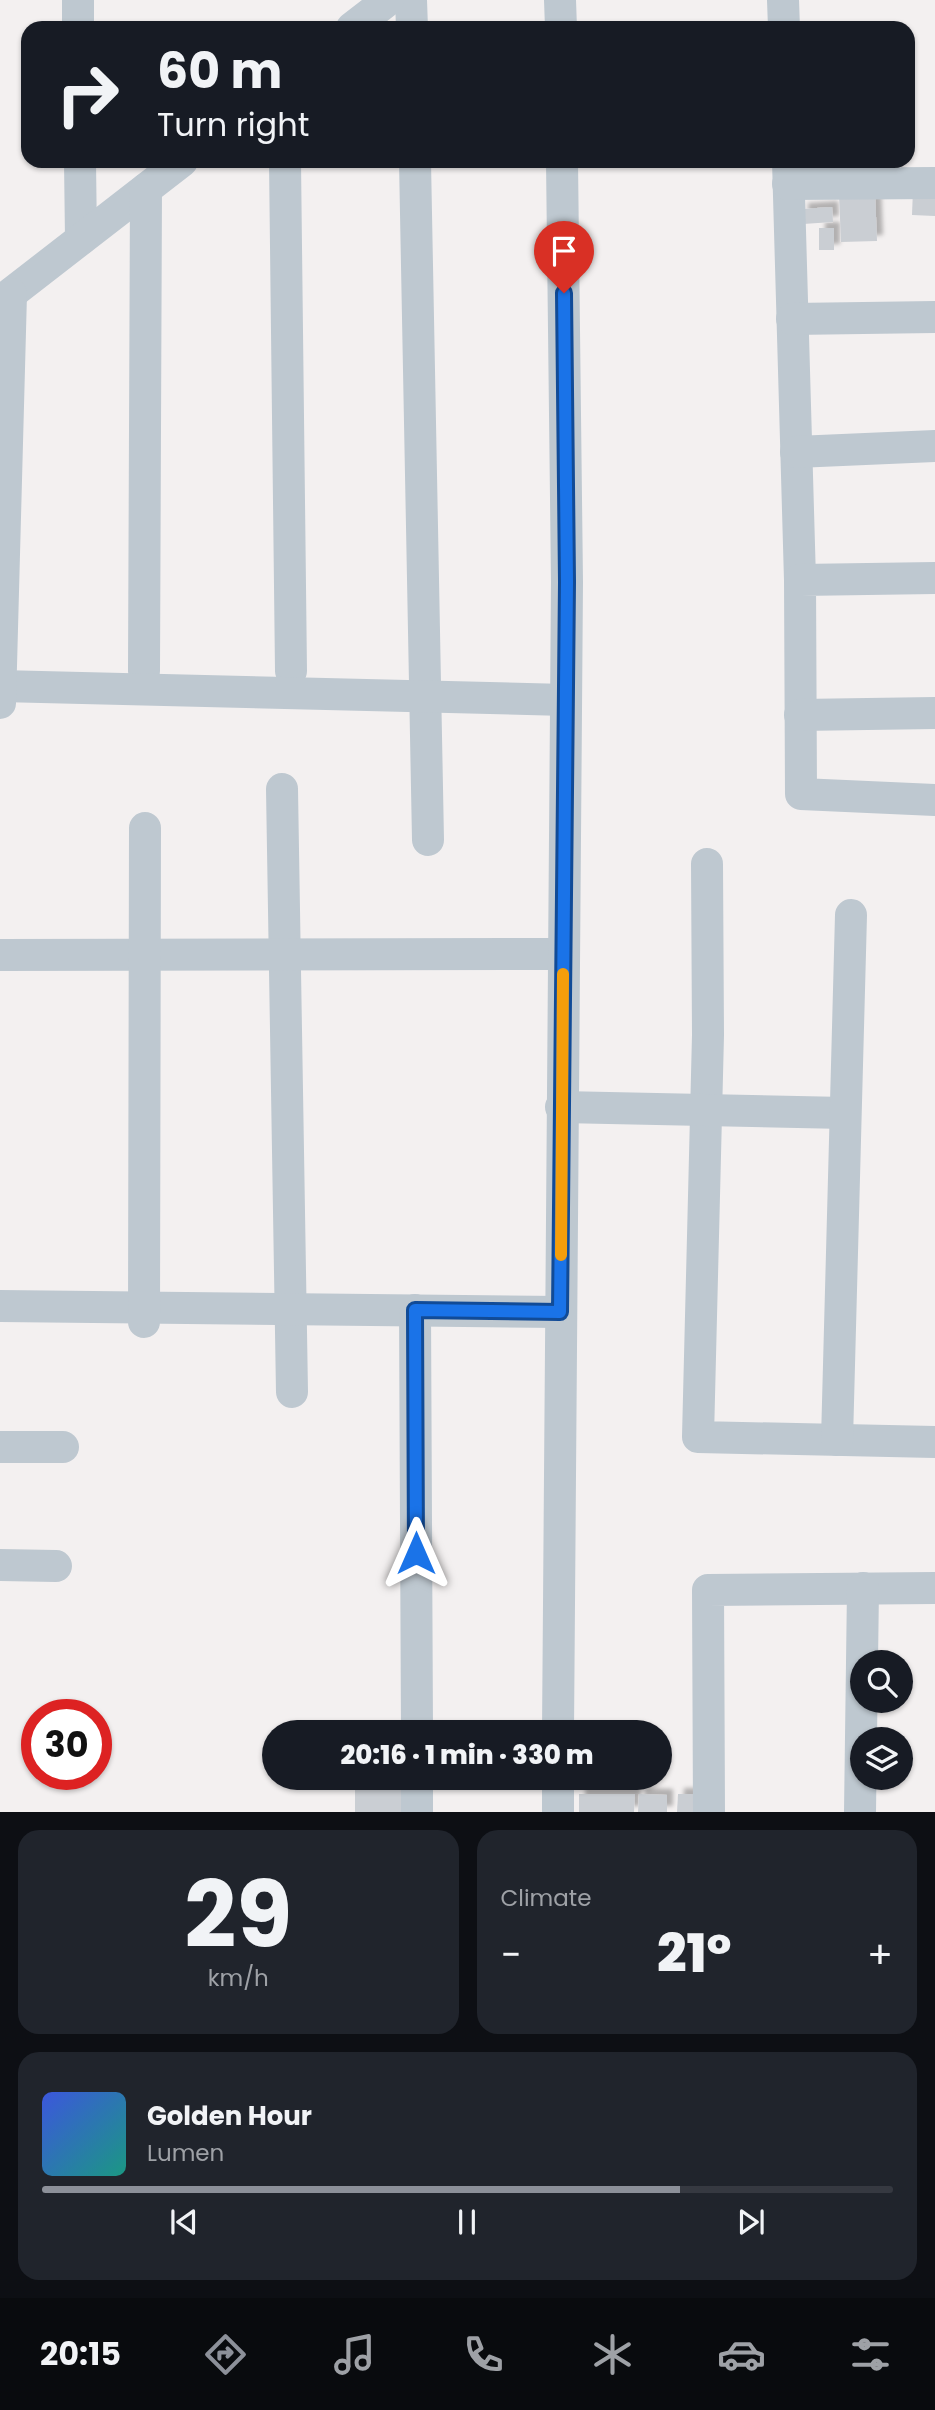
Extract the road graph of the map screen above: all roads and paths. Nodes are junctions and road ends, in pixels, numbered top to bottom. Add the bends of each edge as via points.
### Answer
1 (78, 0) edge
2 (388, 0) edge
3 (411, 0) edge
4 (560, 0) edge
5 (783, 0) edge
6 (78, 21) edge
7 (361, 21) edge
8 (412, 21) edge
9 (561, 21) edge
10 (784, 21) edge
11 (80, 168) edge
12 (173, 168) edge
13 (285, 168) edge
14 (415, 168) edge
15 (562, 168) edge
16 (788, 172) edge
17 (935, 183) edge
18 (146, 189) junction
19 (81, 239) junction
20 (6, 298) edge
21 (935, 317) edge
22 (793, 319) junction
23 (935, 446) edge
24 (796, 452) junction
25 (935, 578) edge
26 (800, 580) junction
27 (144, 671) dead end
28 (291, 671) dead end
29 (0, 686) edge
30 (426, 696) junction
31 (566, 700) junction
32 (0, 703) edge
33 (935, 713) edge
34 (800, 715) junction
35 (282, 789) dead end
36 (935, 800) edge
37 (145, 828) dead end
38 (428, 840) dead end
39 (707, 864) dead end
40 (851, 915) dead end
41 (286, 954) junction
42 (563, 954) junction
43 (0, 955) edge
44 (143, 955) junction
45 (561, 1107) junction
46 (707, 1110) junction
47 (845, 1113) junction
48 (0, 1306) edge
49 (290, 1309) junction
50 (415, 1310) junction
51 (560, 1312) junction
52 (144, 1315) junction
53 (292, 1392) dead end
54 (837, 1440) junction
55 (935, 1442) edge
56 (0, 1447) edge
57 (63, 1447) dead end
58 (0, 1565) edge
59 (56, 1566) dead end
60 (863, 1588) junction
61 (935, 1588) edge
62 (416, 1720) edge
63 (558, 1720) edge
64 (417, 1790) edge
65 (558, 1790) edge
66 (417, 1811) edge
67 (558, 1811) edge
68 (709, 1811) edge
69 (860, 1811) edge

1 - 6 street
2 - 7 street
3 - 8 street
4 - 9 street
5 - 10 street
11 - 19 street
12 - 18 street
13 - 28 street
14 - 30 street
15 - 31 street
16 - 17 street
16 - 22 street
18 - 19 street
18 - 27 street
19 - 20 street
20 - 29 street
21 - 22 street
22 - 24 street
23 - 24 street
24 - 26 street
25 - 26 street
26 - 34 street
29 - 30 street
29 - 32 street
30 - 31 street
30 - 38 street
31 - 42 street
33 - 34 street
34 - 36 street via 801,794
35 - 41 street
37 - 44 street
39 - 46 street
40 - 47 street
41 - 42 street
41 - 44 street
41 - 49 street
42 - 45 street
43 - 44 street
44 - 52 street
45 - 46 street
45 - 51 street
46 - 47 street
46 - 54 street via 698,1437
47 - 54 street
48 - 52 street
49 - 50 street
49 - 52 street
49 - 53 street
50 - 51 street
50 - 62 street
51 - 63 street
54 - 55 street
56 - 57 street
58 - 59 street
60 - 61 street
60 - 68 street via 708,1590
60 - 69 street
64 - 66 street
65 - 67 street

